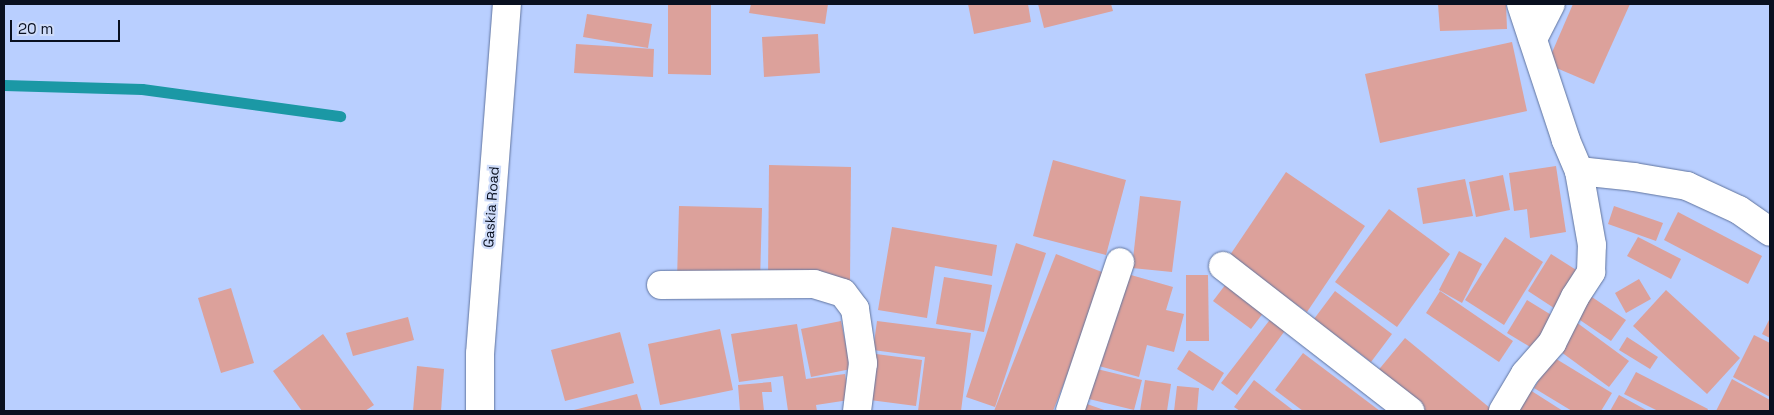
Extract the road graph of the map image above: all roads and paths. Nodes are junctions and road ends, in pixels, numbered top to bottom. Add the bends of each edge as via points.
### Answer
1 (507, 4) edge
2 (1521, 4) edge
3 (1551, 4) edge
4 (1533, 39) junction
5 (1579, 171) junction
6 (1770, 232) edge
7 (1120, 262) dead end
8 (1223, 266) dead end
9 (662, 285) dead end
10 (480, 411) edge
11 (857, 411) edge
12 (1070, 411) edge
13 (1410, 411) edge
14 (1503, 411) edge

1 - 10 street, Gaskia Road via 480,354
2 - 4 street
3 - 4 street
4 - 5 street
5 - 6 street via 1687,186 1738,210
5 - 14 street via 1592,245 1591,272 1552,343 1525,374
7 - 12 street
8 - 13 street
9 - 11 street via 814,284 843,293 855,309 864,363

